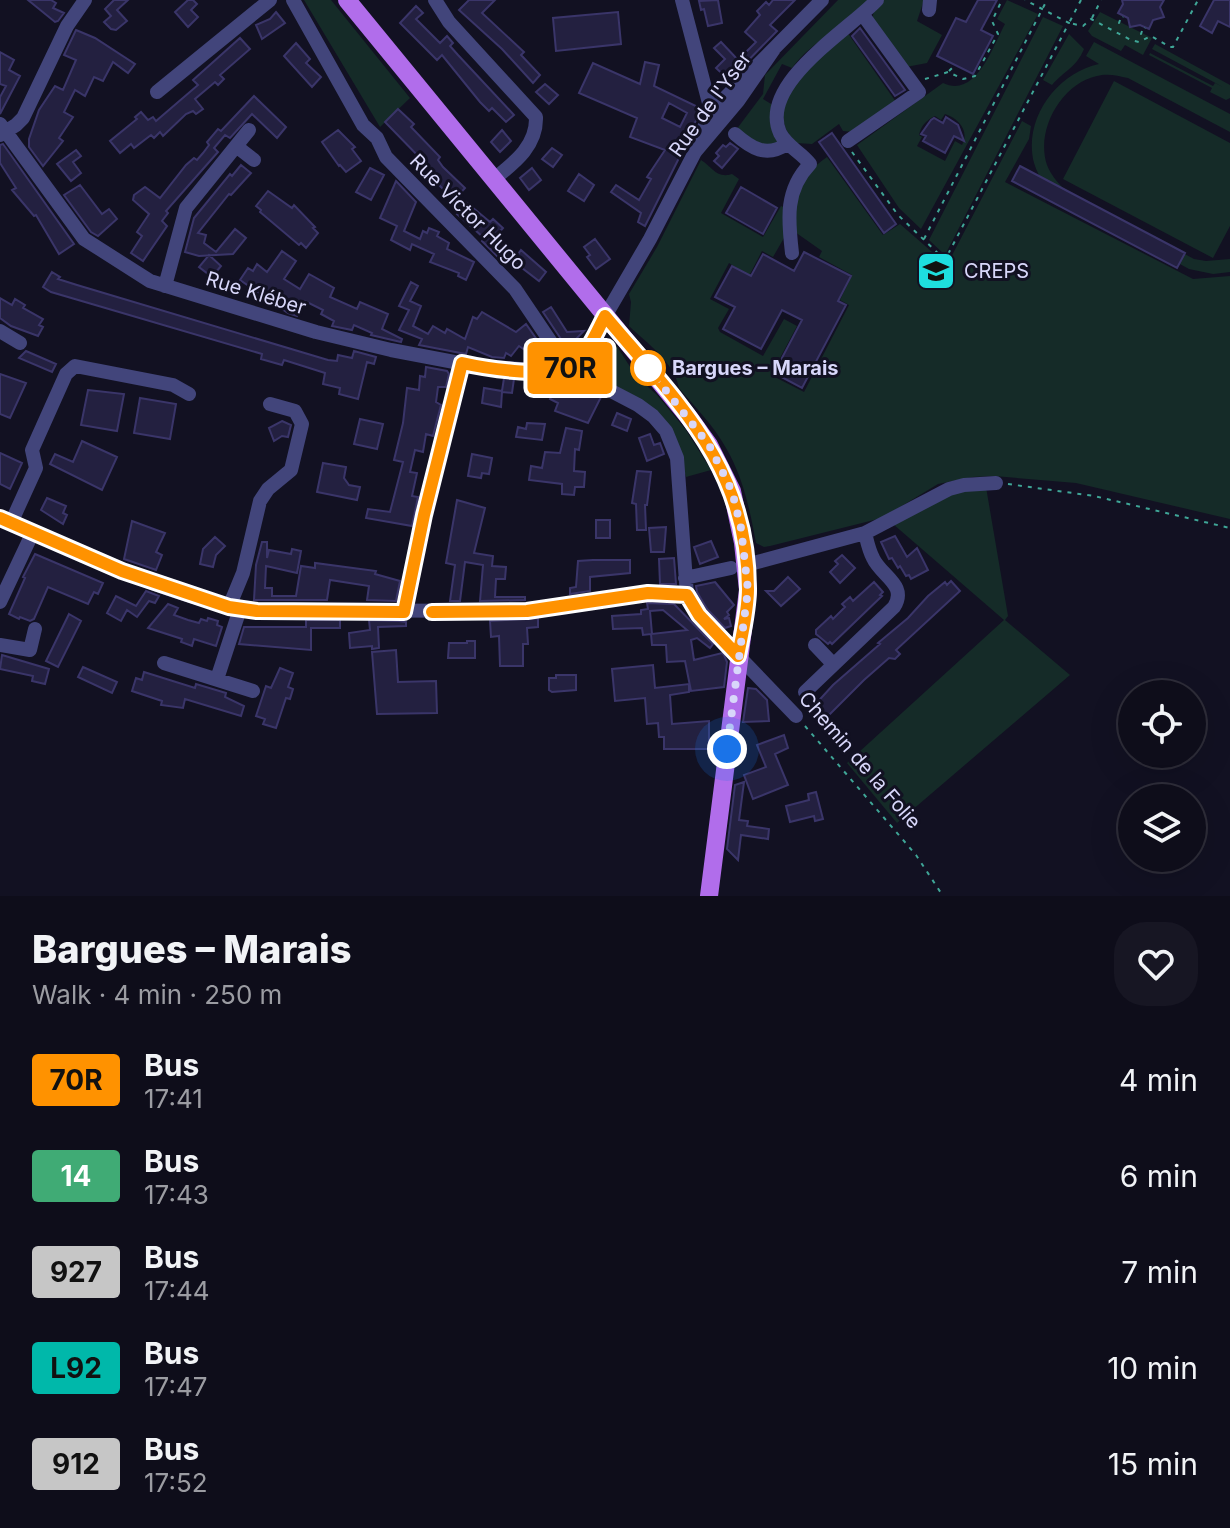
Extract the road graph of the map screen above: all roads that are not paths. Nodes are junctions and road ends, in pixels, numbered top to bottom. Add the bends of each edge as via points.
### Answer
1 (270, 0) edge
2 (293, 0) edge
3 (347, 0) edge
4 (435, 0) edge
5 (682, 0) edge
6 (822, 0) edge
7 (877, 0) edge
8 (81, 1) edge
9 (863, 15) junction
10 (157, 92) dead end
11 (716, 118) junction
12 (2, 130) edge
13 (249, 130) dead end
14 (735, 134) dead end
15 (848, 141) road end
16 (787, 144) junction
17 (236, 146) junction
18 (254, 160) dead end
19 (494, 179) junction
20 (792, 253) dead end
21 (165, 286) junction
22 (605, 316) junction
23 (0, 331) edge
24 (20, 343) dead end
25 (462, 363) junction
26 (569, 369) junction
27 (189, 394) dead end
28 (270, 404) dead end
29 (996, 483) road end
30 (6, 521) edge
31 (33, 532) junction
32 (865, 533) junction
33 (738, 566) junction
34 (685, 578) junction
35 (687, 595) junction
36 (0, 602) edge
37 (234, 608) junction
38 (404, 612) junction
39 (35, 629) dead end
40 (0, 645) edge
41 (815, 645) dead end
42 (738, 656) junction
43 (164, 663) dead end
44 (833, 664) junction
45 (217, 679) junction
46 (253, 691) dead end
47 (805, 692) dead end
48 (796, 716) road end
49 (709, 896) edge

1 - 10 street
2 - 26 street, Rue Victor Hugo via 386,157 515,289
3 - 19 main road
4 - 19 street via 536,117 524,153
5 - 11 street
6 - 11 street, Rue de l'Yser via 774,49 738,101
7 - 9 street
8 - 12 street via 23,118
9 - 15 street via 919,92
9 - 16 street via 811,57 784,93 778,116
11 - 22 street, Rue de l'Yser via 689,150 680,183
12 - 21 street, Rue Kléber via 84,239
13 - 17 street
14 - 16 street via 752,149
16 - 20 street via 810,164 799,175 789,206
17 - 18 street
17 - 21 street via 186,208
19 - 22 main road
21 - 25 street, Rue Kléber via 316,332
22 - 26 street, Rue de l'Yser
22 - 33 main road via 709,445 735,503
23 - 24 street
25 - 26 street, Rue Kléber via 551,372
25 - 38 street
26 - 34 street via 638,405 666,431 677,458
27 - 30 street via 173,385 75,366 66,374 32,450 36,468
28 - 37 street via 295,411 302,424 291,470 260,501
29 - 32 street via 941,492
30 - 31 street
31 - 36 street
31 - 37 street via 122,571
32 - 33 street
32 - 44 street via 874,561 898,589 899,598
33 - 34 street
33 - 42 main road via 747,598
34 - 35 street
35 - 38 street via 648,593 527,611
35 - 42 street, Chemin de la Folie
37 - 38 street
37 - 45 street
39 - 40 street via 30,650
41 - 44 street
42 - 48 street, Chemin de la Folie
42 - 49 main road
43 - 45 street
44 - 47 street
45 - 46 street

